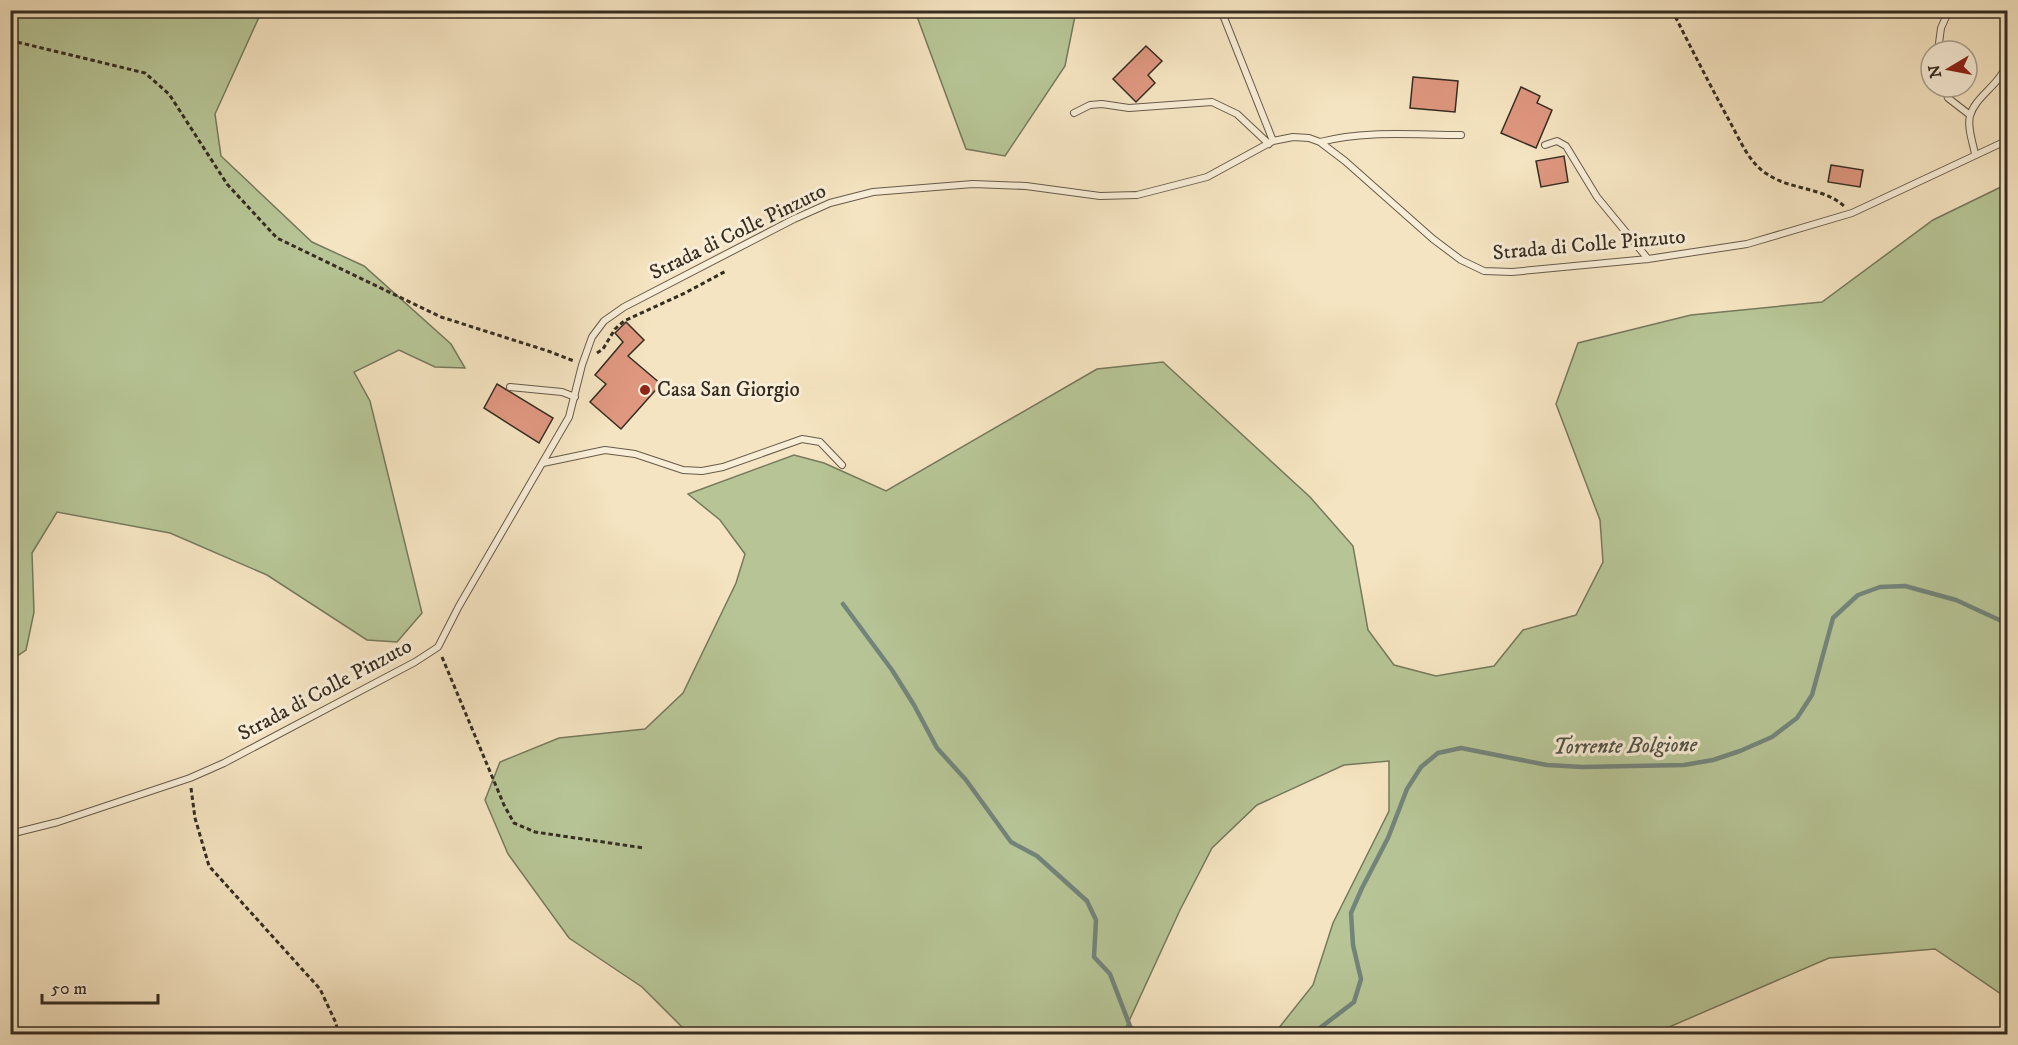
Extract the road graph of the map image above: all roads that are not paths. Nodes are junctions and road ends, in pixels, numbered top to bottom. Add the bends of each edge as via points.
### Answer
1 (1221, 10) edge
2 (1949, 10) edge
3 (1940, 39) edge
4 (2007, 61) edge
5 (1949, 99) edge
6 (1074, 113) dead end
7 (1970, 115) junction
8 (1461, 135) dead end
9 (2007, 140) edge
10 (1271, 142) junction
11 (1320, 142) junction
12 (1545, 145) dead end
13 (1975, 154) junction
14 (1648, 259) junction
15 (510, 387) dead end
16 (575, 397) junction
17 (543, 463) junction
18 (842, 465) dead end
19 (10, 834) edge

1 - 10 lane
2 - 3 lane
4 - 7 lane via 2000,79
5 - 7 lane
6 - 10 lane via 1102,104 1130,108 1212,102 1237,114
7 - 13 lane
8 - 11 lane via 1374,134
9 - 13 lane, Strada di Colle Pinzuto
10 - 11 lane, Strada di Colle Pinzuto via 1293,136
10 - 16 lane, Strada di Colle Pinzuto via 1207,177 1137,195 1100,196 973,184 873,192 830,202 624,307 604,321 592,337
11 - 14 lane, Strada di Colle Pinzuto via 1433,239 1484,272
12 - 14 lane via 1557,141 1566,146 1597,197
13 - 14 lane, Strada di Colle Pinzuto via 1852,213 1747,244
15 - 16 lane
16 - 17 lane, Strada di Colle Pinzuto via 569,417
17 - 18 lane via 605,450 636,454 683,470 702,471 802,439 820,442
17 - 19 lane, Strada di Colle Pinzuto via 438,647 190,778

